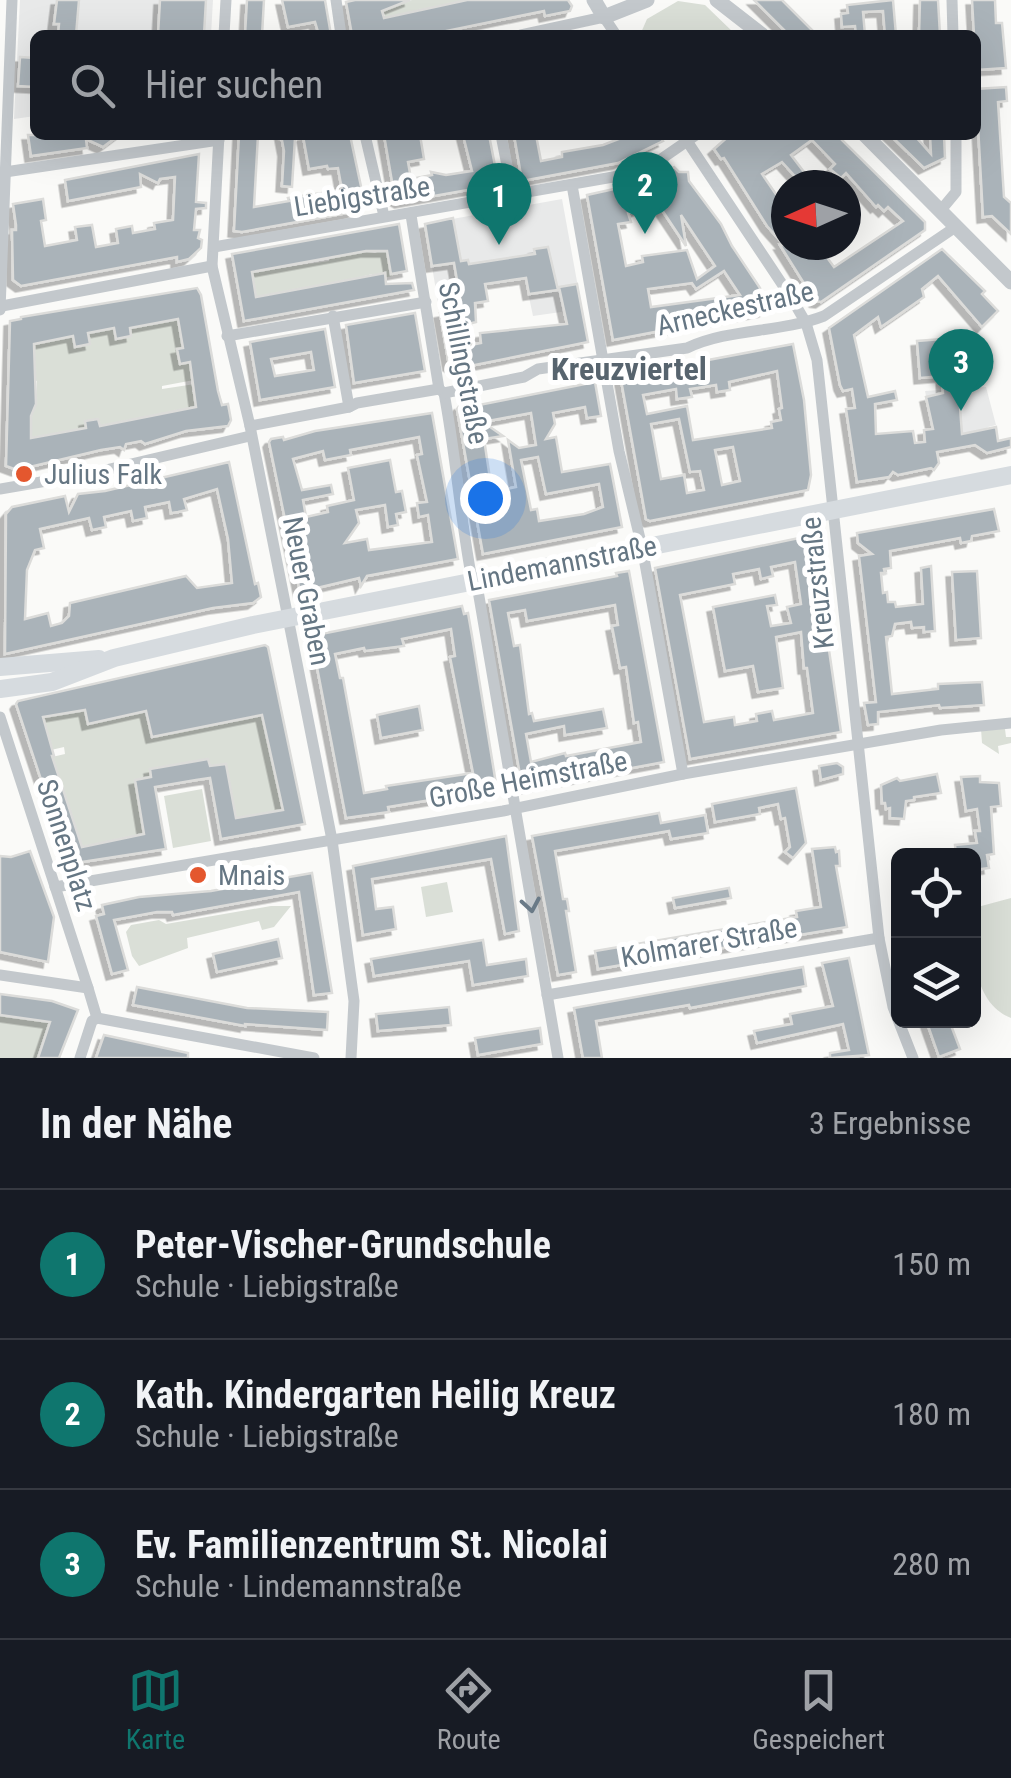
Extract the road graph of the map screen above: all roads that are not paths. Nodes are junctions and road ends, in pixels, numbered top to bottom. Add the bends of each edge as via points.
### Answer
1 (12, 0) edge
2 (226, 0) edge
3 (336, 0) edge
4 (594, 0) edge
5 (647, 0) edge
6 (716, 0) edge
7 (734, 0) edge
8 (952, 0) edge
9 (604, 17) junction
10 (224, 30) edge
11 (340, 30) edge
12 (544, 30) edge
13 (613, 30) edge
14 (757, 30) edge
15 (953, 30) edge
16 (206, 140) edge
17 (219, 140) edge
18 (366, 140) edge
19 (501, 140) edge
20 (685, 140) edge
21 (691, 140) edge
22 (870, 140) edge
23 (956, 140) edge
24 (5, 172) junction
25 (572, 185) junction
26 (513, 196) junction
27 (941, 210) junction
28 (411, 215) junction
29 (384, 216) junction
30 (957, 226) junction
31 (214, 247) junction
32 (212, 266) junction
33 (1011, 282) edge
34 (426, 302) junction
35 (1, 308) edge
36 (333, 316) junction
37 (806, 323) junction
38 (228, 336) junction
39 (604, 362) junction
40 (442, 391) junction
41 (349, 407) junction
42 (250, 431) junction
43 (1011, 475) edge
44 (0, 489) edge
45 (834, 510) junction
46 (642, 547) junction
47 (474, 580) junction
48 (286, 618) junction
49 (114, 658) junction
50 (0, 668) edge
51 (0, 689) edge
52 (0, 717) edge
53 (1011, 723) edge
54 (858, 746) junction
55 (683, 774) junction
56 (515, 809) junction
57 (332, 840) junction
58 (55, 888) junction
59 (880, 938) junction
60 (0, 976) edge
61 (88, 988) junction
62 (547, 995) junction
63 (97, 1018) junction
64 (80, 1058) edge
65 (314, 1058) edge
66 (351, 1058) edge
67 (558, 1058) edge
68 (913, 1058) edge

1 - 24 street
2 - 10 street
3 - 11 street
4 - 9 street
5 - 9 street
6 - 14 street
7 - 14 street
8 - 15 street
9 - 12 street
9 - 13 street
16 - 24 street
17 - 31 street, Neuer Graben
18 - 29 street
19 - 26 street
20 - 25 street, Liebigstraße via 637,172
21 - 37 street, Kreuzstraße
22 - 27 street
23 - 27 street via 956,192
24 - 35 street
25 - 26 street, Liebigstraße
25 - 39 street
26 - 28 street, Liebigstraße
27 - 30 street
28 - 29 street, Liebigstraße
28 - 34 street, Schillingstraße
29 - 31 street, Liebigstraße
30 - 33 street
30 - 37 street, Arneckestraße
31 - 32 street, Neuer Graben
32 - 35 street
32 - 38 street, Neuer Graben
34 - 36 street
34 - 40 street, Schillingstraße
36 - 38 street
36 - 41 street
37 - 39 street, Arneckestraße
37 - 45 street, Kreuzstraße via 817,360
38 - 42 street, Neuer Graben
39 - 40 street, Arneckestraße
39 - 46 street
40 - 41 street, Arneckestraße
40 - 47 street, Schillingstraße
41 - 42 street, Arneckestraße
42 - 44 street, Arneckestraße via 93,473
42 - 48 street, Neuer Graben
43 - 45 main road, Lindemannstraße
45 - 46 main road, Lindemannstraße
45 - 54 street, Kreuzstraße
46 - 47 main road, Lindemannstraße
46 - 55 street
47 - 48 main road, Lindemannstraße
47 - 56 street, Schillingstraße
48 - 49 main road, Lindemannstraße
48 - 57 street, Neuer Graben
49 - 50 main road, Lindemannstraße
49 - 51 main road, Lindemannstraße via 52,682
52 - 58 street, Sonnenplatz
53 - 54 street, Große Heimstraße
54 - 55 street, Große Heimstraße
54 - 59 street, Kreuzstraße
55 - 56 street, Große Heimstraße
56 - 57 street, Große Heimstraße
56 -> 62 street, Schillingstraße
57 - 58 street, Große Heimstraße
57 - 66 street, Neuer Graben via 354,1001
58 - 61 street, Sonnenplatz
59 - 62 street, Kolmarer Straße
59 - 68 street, Kreuzstraße
60 - 61 street
61 - 63 street, Sonnenplatz
62 - 67 street, Schillingstraße
63 - 64 street
63 - 65 street

